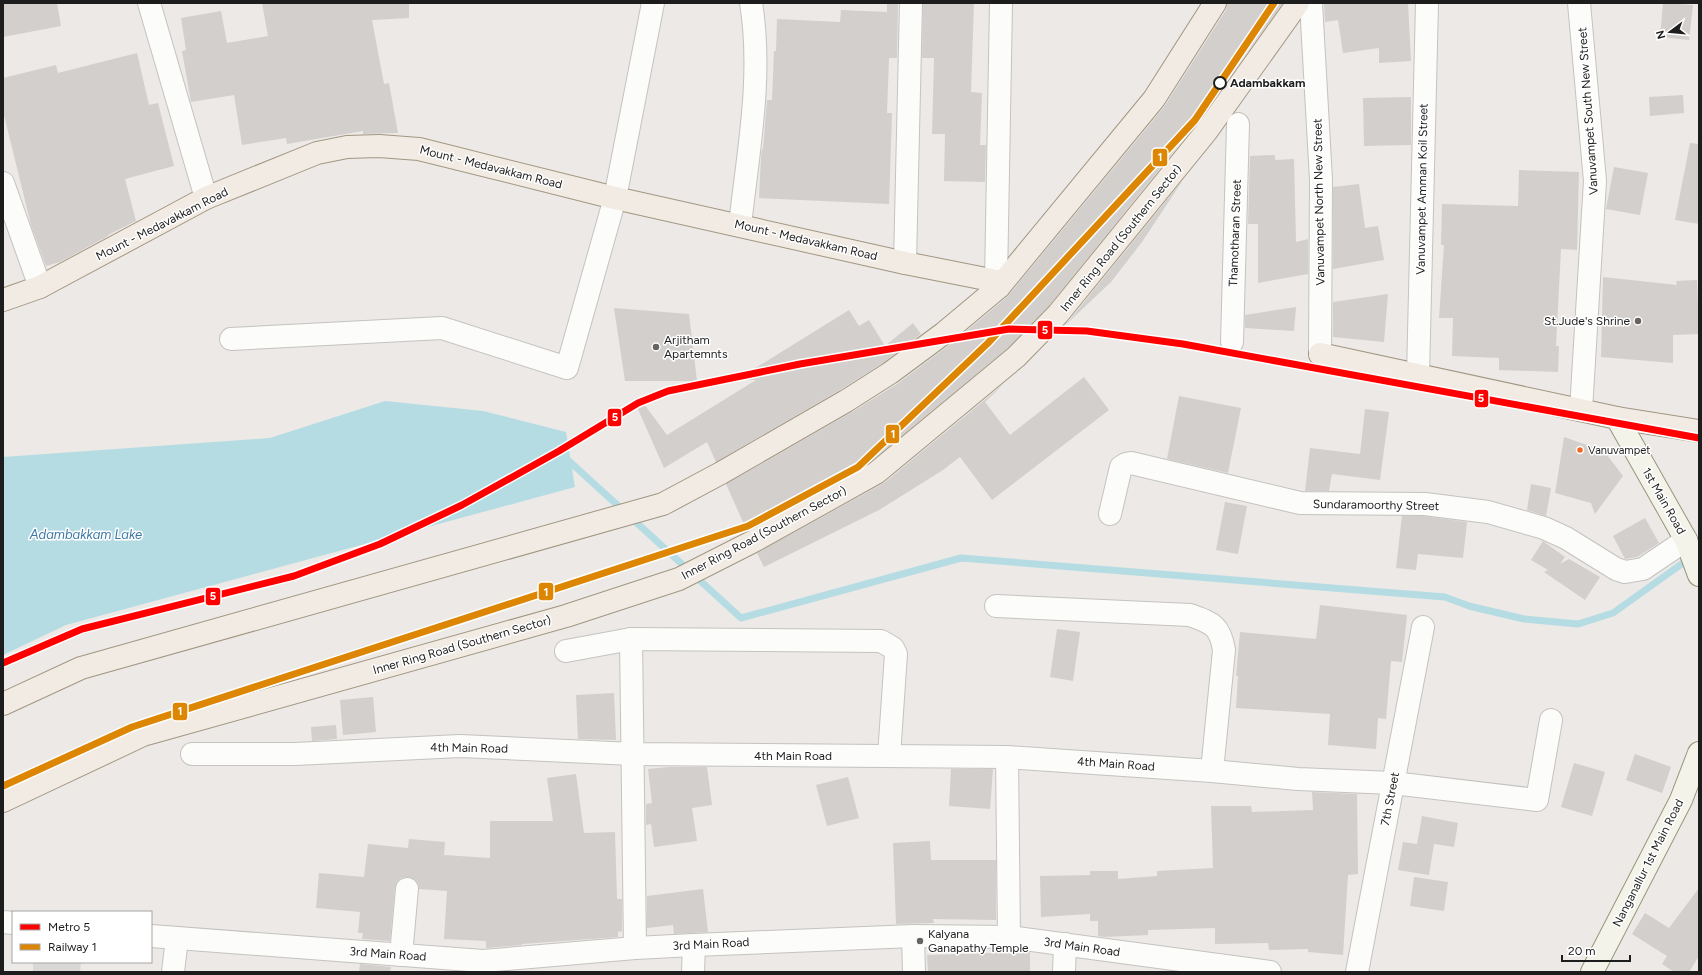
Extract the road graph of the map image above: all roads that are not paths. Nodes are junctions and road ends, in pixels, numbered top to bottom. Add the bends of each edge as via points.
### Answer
1 (149, 3) edge
2 (653, 3) edge
3 (751, 3) edge
4 (911, 3) edge
5 (1001, 3) edge
6 (1215, 3) edge
7 (1298, 3) edge
8 (1311, 3) edge
9 (1427, 3) edge
10 (1579, 3) edge
11 (1238, 124) dead end
12 (3, 183) edge
13 (206, 198) junction
14 (615, 198) junction
15 (740, 225) junction
16 (905, 263) junction
17 (997, 284) junction
18 (40, 287) junction
19 (3, 300) edge
20 (231, 339) dead end
21 (1232, 342) dead end
22 (1320, 354) joint
23 (1418, 375) junction
24 (1581, 410) junction
25 (1616, 418) junction
26 (1699, 431) edge
27 (1110, 514) dead end
28 (1693, 557) edge
29 (996, 606) dead end
30 (1423, 626) dead end
31 (630, 638) junction
32 (566, 651) dead end
33 (3, 704) edge
34 (1551, 720) dead end
35 (1699, 753) edge
36 (192, 754) dead end
37 (633, 754) junction
38 (889, 756) junction
39 (1007, 757) junction
40 (1212, 771) junction
41 (1393, 783) junction
42 (3, 801) edge
43 (407, 889) dead end
44 (152, 936) edge
45 (913, 936) junction
46 (1009, 937) junction
47 (177, 938) junction
48 (1065, 944) junction
49 (694, 945) junction
50 (635, 948) junction
51 (401, 955) junction
52 (483, 966) edge
53 (1227, 969) edge
54 (173, 972) edge
55 (693, 972) edge
56 (914, 972) edge
57 (1064, 972) edge
58 (1270, 972) edge
59 (1356, 972) edge
60 (1592, 972) edge

1 - 13 street
2 - 14 street
3 - 15 street via 754,25 754,94
4 - 16 street
5 - 17 street
6 - 17 main road via 1154,99
7 - 42 main road, Inner Ring Road (Southern Sector) via 1206,132 1058,314 1016,357 876,473 752,542 679,579 566,616 143,735
8 - 22 street, Vanuvampet North New Street via 1321,180
9 - 23 street, Vanuvampet Amman Koil Street
10 - 24 street, Vanuvampet South New Street via 1595,181
11 - 21 street, Thamotharan Street
12 - 18 street
13 - 14 main road, Mount - Medavakkam Road via 317,153 347,147 379,146 420,149
13 - 18 main road, Mount - Medavakkam Road
14 - 15 main road, Mount - Medavakkam Road
14 - 20 street via 567,368 442,328
15 - 16 main road, Mount - Medavakkam Road
16 - 17 main road, Mount - Medavakkam Road
17 - 33 main road via 944,334 890,373 846,401 663,504 81,668
18 - 19 main road, Mount - Medavakkam Road
22 - 23 main road
23 - 24 main road
24 - 25 main road
25 - 26 main road
25 - 28 street, 1st Main Road
27 - 28 street, Sundaramoorthy Street via 1121,467 1131,464 1300,503 1426,504 1488,512 1544,528 1625,572 1640,571
29 - 40 street via 1190,615 1210,622 1218,629 1224,650
30 - 41 street, 7th Street
31 - 32 street
31 - 37 street
31 - 38 street via 881,641 893,648 896,654
34 - 41 street, 4th Main Road via 1537,800
35 - 60 street, Nanganallur 1st Main Road via 1681,800
36 - 37 street, 4th Main Road via 295,754 460,746
37 - 38 street, 4th Main Road
37 - 50 street
38 - 39 street, 4th Main Road
39 - 40 street, 4th Main Road
39 - 46 street
40 - 41 street, 4th Main Road via 1298,779
41 - 59 street, 7th Street
43 - 51 street
44 - 47 street, 3rd Main Road
45 - 46 street, 3rd Main Road
45 - 49 street, 3rd Main Road
45 - 56 street
46 - 48 street, 3rd Main Road
47 - 51 street, 3rd Main Road
47 - 54 street
48 - 53 street, 3rd Main Road
48 - 57 street
49 - 50 street, 3rd Main Road
49 - 55 street
50 - 52 street, 3rd Main Road
51 - 52 street, 3rd Main Road
53 - 58 street, 3rd Main Road

